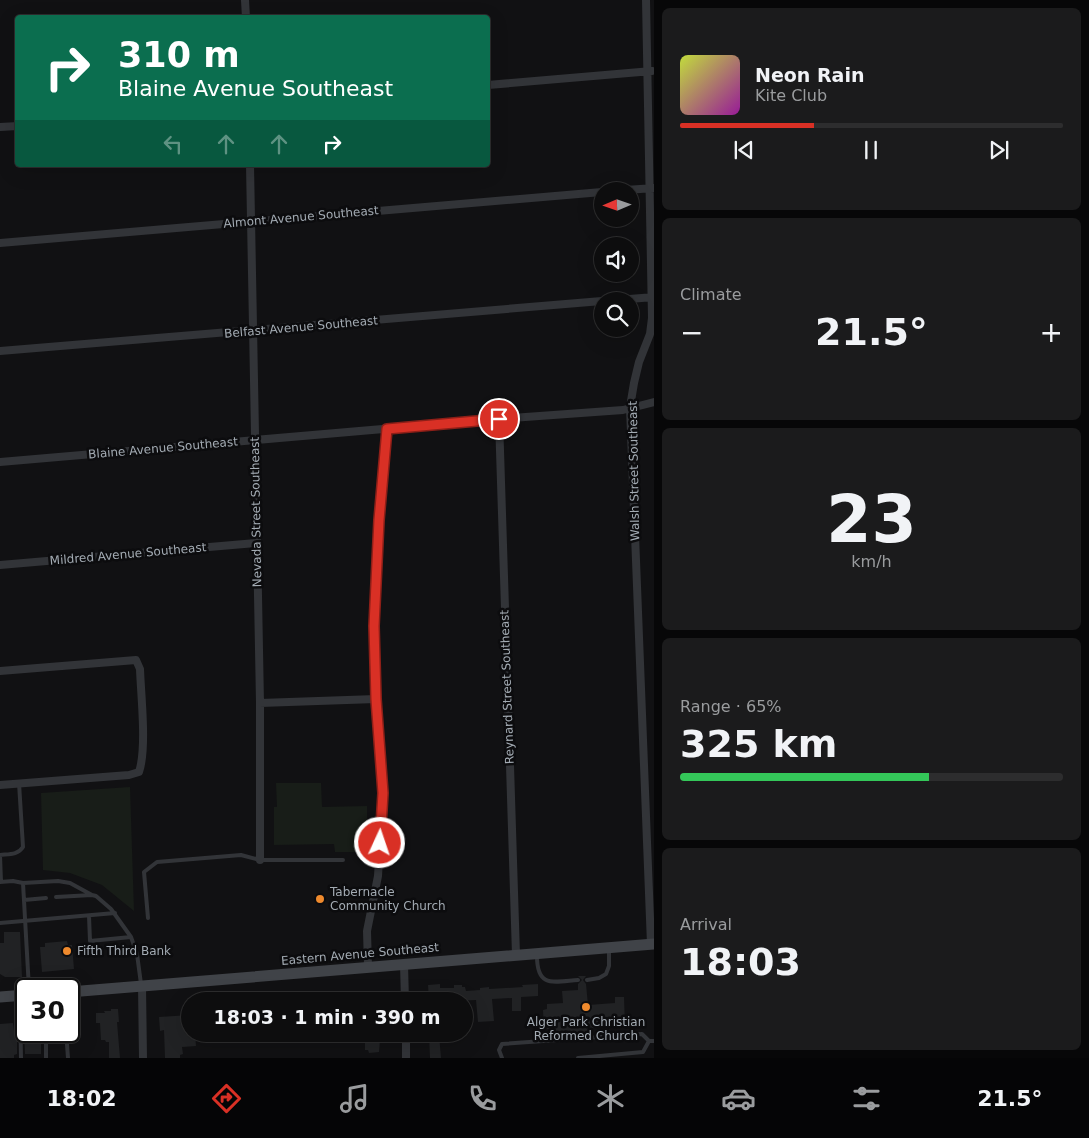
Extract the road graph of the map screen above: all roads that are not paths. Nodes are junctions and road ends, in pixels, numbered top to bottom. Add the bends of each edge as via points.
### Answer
1 (245, 0) edge
2 (646, 0) edge
3 (246, 15) edge
4 (651, 71) edge
5 (490, 85) edge
6 (15, 126) edge
7 (0, 127) edge
8 (250, 167) edge
9 (652, 188) edge
10 (639, 189) edge
11 (594, 193) edge
12 (251, 222) junction
13 (0, 243) edge
14 (653, 297) edge
15 (639, 298) edge
16 (594, 302) edge
17 (253, 331) junction
18 (0, 351) edge
19 (654, 402) edge
20 (630, 407) junction
21 (499, 419) junction
22 (387, 429) junction
23 (255, 440) junction
24 (0, 462) edge
25 (256, 543) junction
26 (0, 565) edge
27 (0, 671) edge
28 (376, 699) junction
29 (260, 703) junction
30 (19, 783) junction
31 (0, 785) edge
32 (260, 860) junction
33 (342, 860) dead end
34 (1, 882) edge
35 (23, 883) junction
36 (92, 895) junction
37 (56, 897) dead end
38 (46, 898) dead end
39 (24, 900) junction
40 (115, 913) junction
41 (89, 916) junction
42 (148, 918) dead end
43 (25, 921) junction
44 (0, 923) edge
45 (131, 937) junction
46 (653, 944) edge
47 (608, 948) junction
48 (537, 954) junction
49 (516, 955) junction
50 (404, 964) junction
51 (368, 966) junction
52 (25, 978) edge
53 (578, 980) dead end
54 (586, 980) dead end
55 (142, 986) junction
56 (80, 991) edge
57 (405, 992) edge
58 (15, 995) edge
59 (0, 997) edge
60 (649, 1041) junction
61 (654, 1041) edge
62 (406, 1042) edge
63 (22, 1043) edge
64 (46, 1043) edge
65 (67, 1043) edge
66 (21, 1058) edge
67 (46, 1058) edge
68 (68, 1058) edge
69 (143, 1058) edge
70 (406, 1058) edge
71 (502, 1058) edge
72 (578, 1058) edge

1 - 3 street
2 - 4 street, Walsh Street Southeast
4 - 5 street
4 - 9 street, Walsh Street Southeast
6 - 7 street
8 - 12 street, Nevada Street Southeast
9 - 10 street
9 - 14 street, Walsh Street Southeast
11 - 12 street, Almont Avenue Southeast
12 - 13 street, Almont Avenue Southeast
12 - 17 street, Nevada Street Southeast
14 - 15 street, Belfast Avenue Southeast
14 - 20 street, Walsh Street Southeast via 650,334 639,362
16 - 17 street, Belfast Avenue Southeast
17 - 18 street, Belfast Avenue Southeast
17 - 23 street, Nevada Street Southeast
19 - 20 street, Blaine Avenue Southeast
20 - 21 street, Blaine Avenue Southeast
20 - 46 street, Walsh Street Southeast
21 - 22 street, Blaine Avenue Southeast
21 - 49 street, Reynard Street Southeast
22 - 23 street, Blaine Avenue Southeast
22 - 28 street via 375,590
23 - 24 street, Blaine Avenue Southeast
23 - 25 street, Nevada Street Southeast
25 - 26 street, Mildred Avenue Southeast
25 - 29 street, Nevada Street Southeast
27 - 30 street via 136,660 140,669 142,763 139,772
28 - 29 street
28 - 51 street via 383,793 378,876 367,931
29 - 32 street, Nevada Street Southeast
30 - 31 street
30 - 34 lane via 23,846 15,854 0,855
32 - 33 lane
32 - 42 lane via 241,855 157,862 144,872
34 - 35 lane
35 - 36 lane via 70,883
35 - 39 lane
36 - 37 lane
36 - 40 lane
38 - 39 lane
39 - 43 lane
40 - 41 lane
40 - 45 lane
41 - 43 lane
41 - 45 lane via 90,941
43 - 44 lane
43 - 52 lane
45 - 55 lane
46 - 47 main road, Eastern Avenue Southeast
47 - 48 main road, Eastern Avenue Southeast
47 - 54 lane via 606,974
48 - 49 main road, Eastern Avenue Southeast
48 - 53 lane via 540,976 544,980
49 - 50 main road, Eastern Avenue Southeast
50 - 51 main road, Eastern Avenue Southeast
50 - 57 street
51 - 55 main road, Eastern Avenue Southeast
55 - 56 main road, Eastern Avenue Southeast
55 - 69 street
58 - 59 main road
60 - 61 lane
60 - 71 lane via 642,1034 502,1044 499,1050
60 - 72 lane via 643,1052
62 - 70 street
63 - 66 lane
64 - 67 lane
65 - 68 lane

